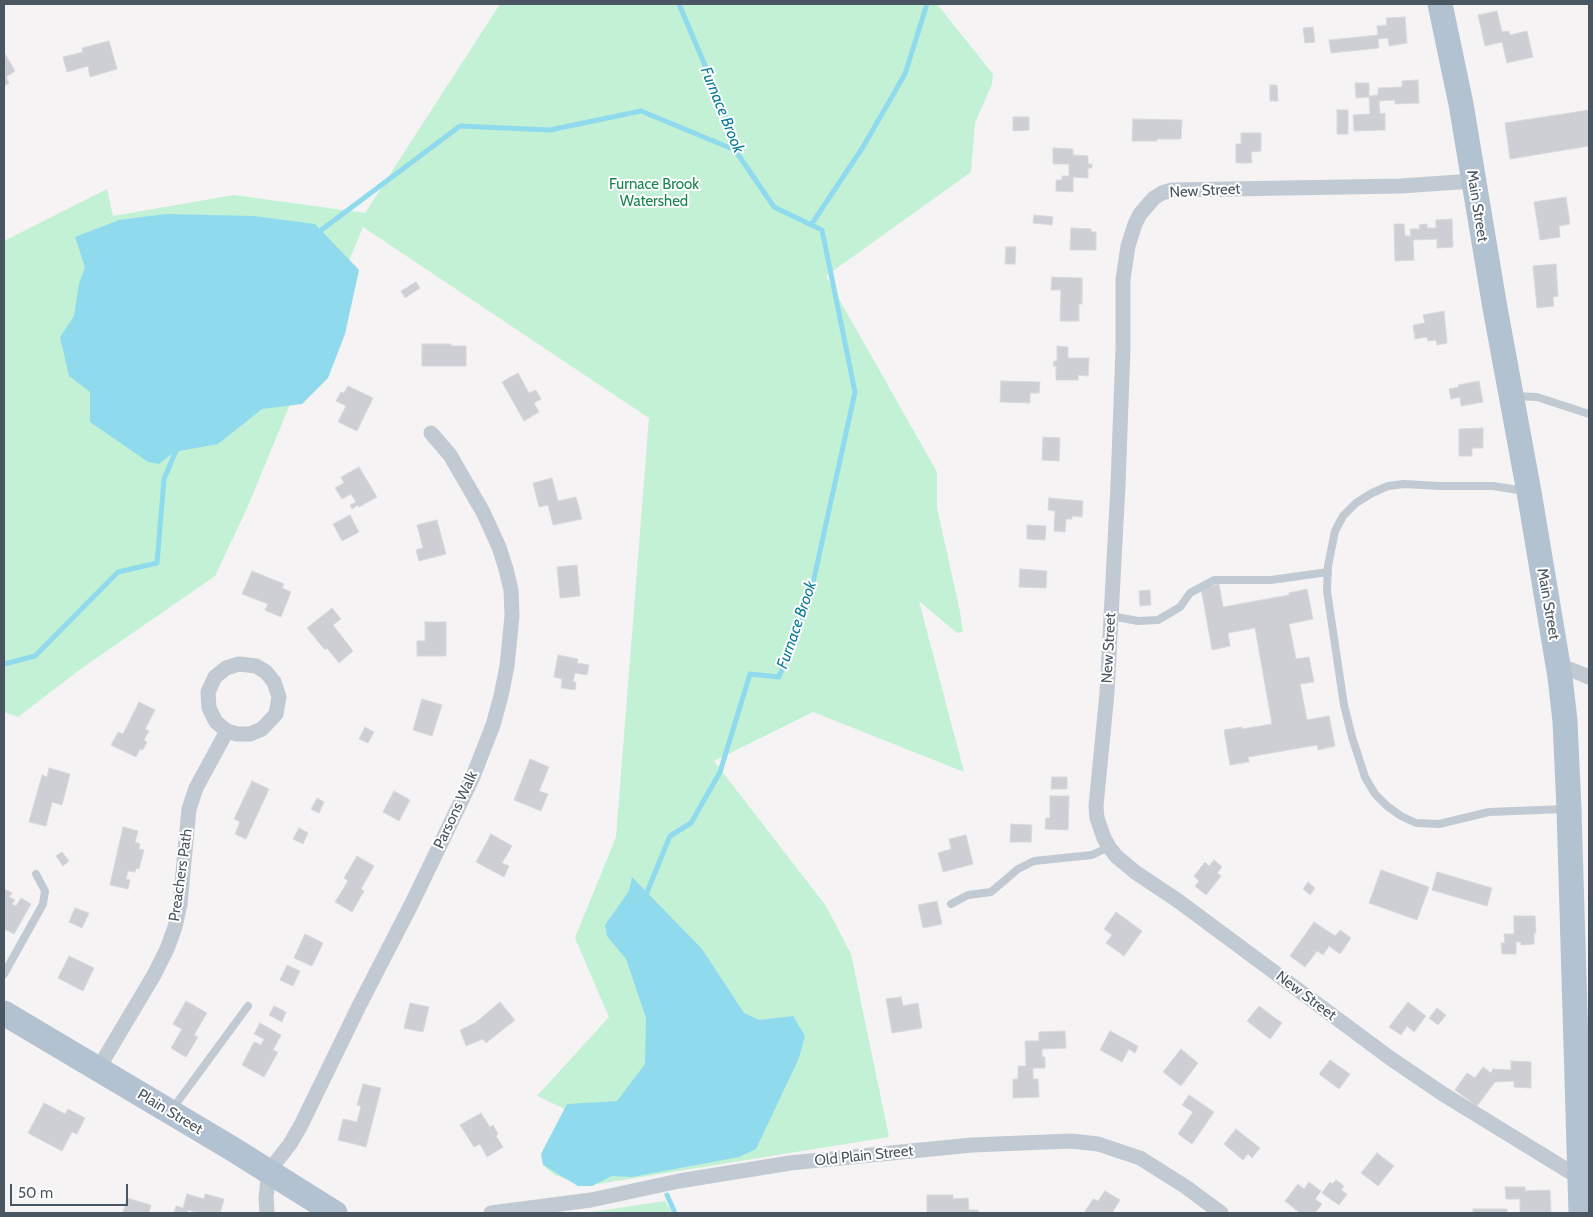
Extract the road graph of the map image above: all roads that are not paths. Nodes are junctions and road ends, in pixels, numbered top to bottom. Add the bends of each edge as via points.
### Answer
1 (1440, 4) edge
2 (1473, 181) junction
3 (1511, 396) junction
4 (1589, 414) edge
5 (431, 433) dead end
6 (1529, 492) junction
7 (1328, 572) junction
8 (1111, 616) junction
9 (1558, 665) junction
10 (1589, 677) edge
11 (227, 731) junction
12 (1569, 809) junction
13 (1109, 847) junction
14 (36, 874) dead end
15 (951, 904) dead end
16 (4, 974) edge
17 (248, 1006) dead end
18 (4, 1013) edge
19 (98, 1069) junction
20 (170, 1112) junction
21 (269, 1171) junction
22 (1580, 1178) junction
23 (267, 1213) edge
24 (335, 1213) edge
25 (491, 1213) edge
26 (1221, 1213) edge
27 (1581, 1213) edge

1 - 2 main road, Main Street
2 - 3 main road, Main Street
2 - 8 street, New Street via 1401,186 1172,190 1162,193 1140,214 1128,246 1123,279 1120,439
3 - 4 lane via 1537,397
3 - 6 main road, Main Street
5 - 21 street, Parsons Walk via 450,455 483,512 506,569 512,616 501,696 472,779 416,895 301,1125
6 - 7 lane via 1475,485 1388,486 1356,503 1343,516 1330,548
6 - 9 main road, Main Street
7 - 8 lane via 1271,580 1214,580 1190,593 1180,608 1158,620 1138,621
7 - 12 lane via 1327,591 1352,736 1365,776 1375,794 1387,806 1416,823 1439,824 1490,812
8 - 13 street, New Street via 1096,806 1100,828
9 - 10 street
9 - 12 main road, Main Street via 1565,721
11 - 11 street via 250,734 262,729 276,714 279,697 274,682 256,666 239,664 226,668 215,677 208,692 209,708 216,722
11 - 19 street, Preachers Path via 196,788 189,809 180,904 167,949
12 - 22 main road, Main Street via 1579,1021
13 - 15 lane via 1092,855 1034,861 1018,869 991,892 968,895
13 - 22 street, New Street via 1135,872 1214,926 1390,1058
14 - 16 lane via 45,891 43,904
17 - 20 lane
18 - 19 main road, Plain Street
19 - 20 main road, Plain Street
20 - 21 main road, Plain Street
21 - 23 street
21 - 24 main road, Plain Street
22 - 27 main road, Main Street
25 - 26 street, Old Plain Street via 591,1200 679,1181 790,1163 972,1145 1071,1141 1098,1144 1140,1158 1171,1176

